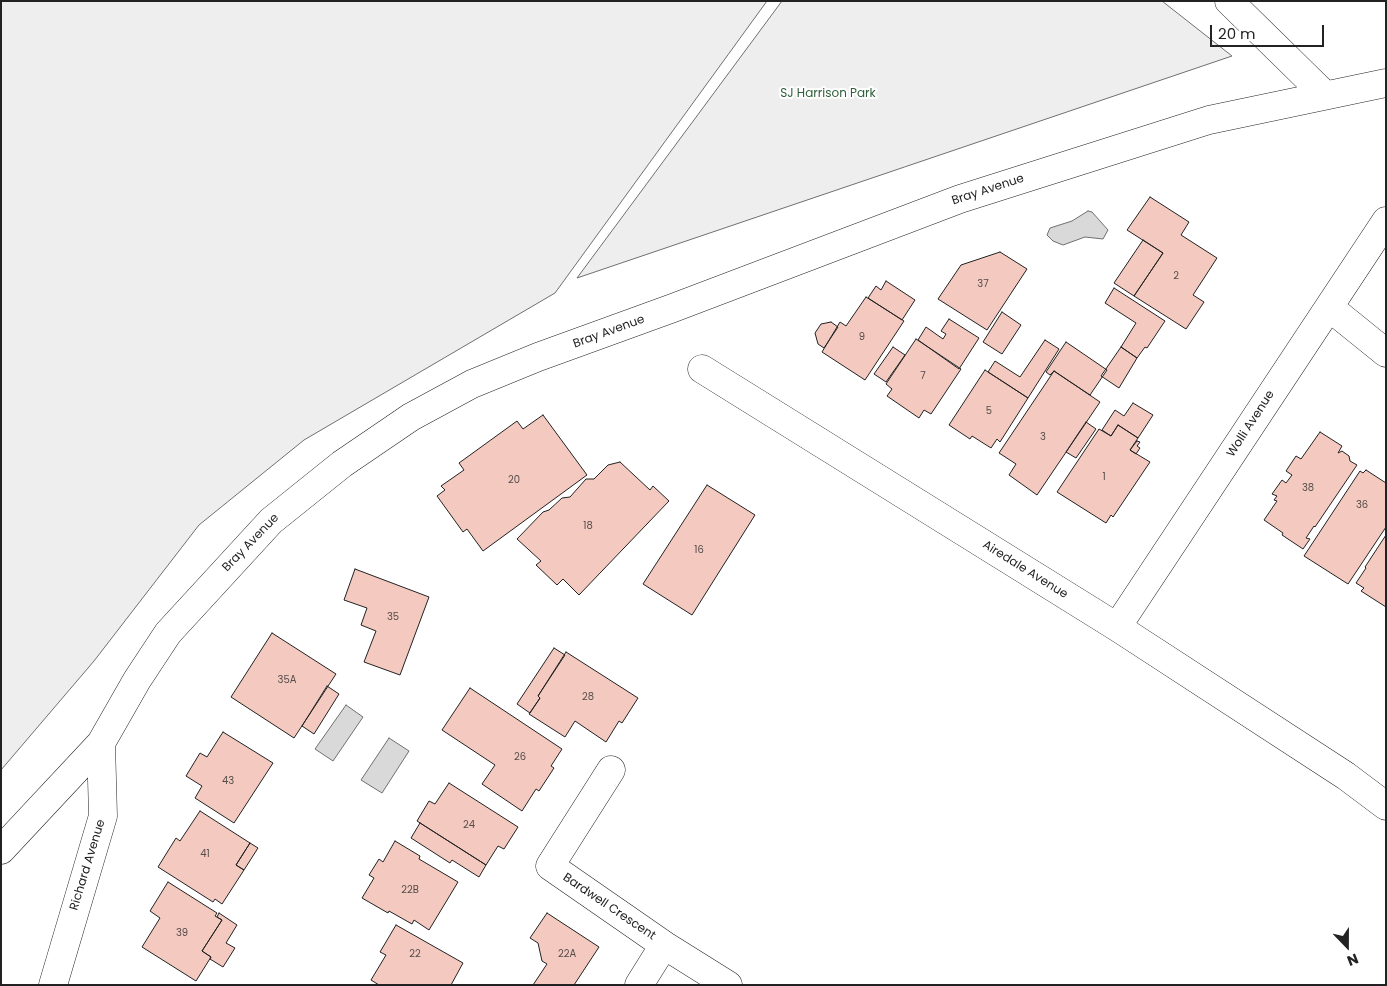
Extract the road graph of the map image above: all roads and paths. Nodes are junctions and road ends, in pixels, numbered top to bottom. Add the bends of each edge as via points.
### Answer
1 (1229, 1) edge
2 (1386, 83) edge
3 (1325, 95) junction
4 (1386, 221) edge
5 (1328, 307) junction
6 (1386, 354) edge
7 (702, 369) dead end
8 (1117, 627) junction
9 (101, 743) junction
10 (611, 770) dead end
11 (1386, 806) edge
12 (1, 850) edge
13 (664, 945) junction
14 (52, 985) edge
15 (639, 985) edge
16 (728, 985) edge

1 - 3 street
2 - 3 street, Bray Avenue
3 - 9 street, Bray Avenue via 1209,120 960,199 472,384 411,417 342,464 271,521 168,633
4 - 5 street, Wolli Avenue
5 - 6 street
5 - 8 street, Wolli Avenue
7 - 8 street, Airedale Avenue
8 - 11 street, Airedale Avenue via 1346,776
9 - 12 street, Bray Avenue
9 - 14 street, Richard Avenue via 103,816
10 - 13 street, Bardwell Crescent via 550,866
13 - 15 street, Bardwell Crescent
13 - 16 street, Bardwell Crescent

